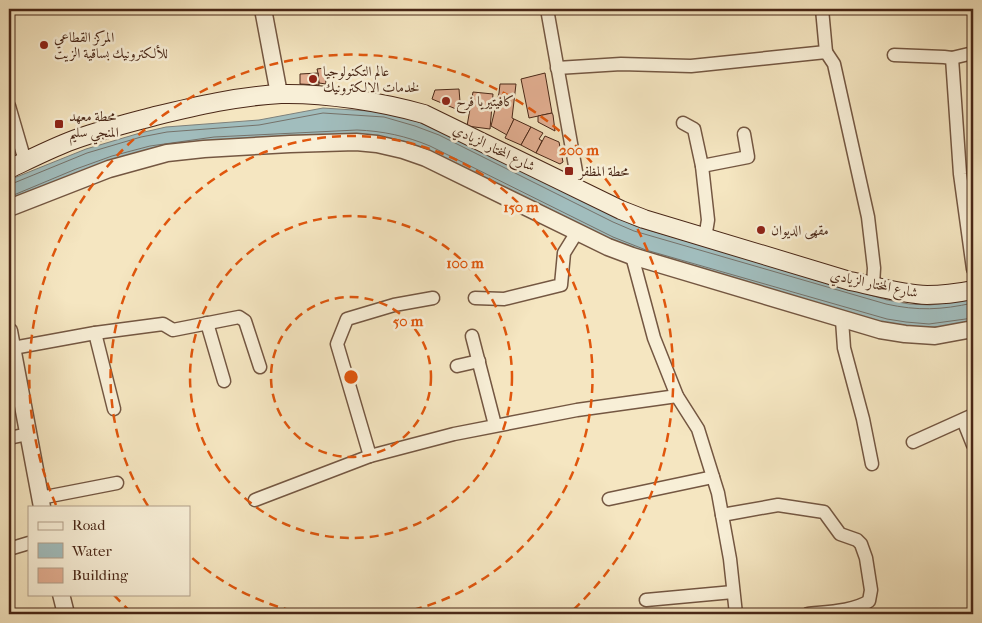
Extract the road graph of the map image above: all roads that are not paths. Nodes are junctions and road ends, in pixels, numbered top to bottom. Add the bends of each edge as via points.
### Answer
1 (263, 9) edge
2 (547, 9) edge
3 (822, 9) edge
4 (826, 52) junction
5 (973, 53) edge
6 (894, 56) dead end
7 (952, 58) junction
8 (557, 68) junction
9 (279, 94) junction
10 (9, 106) edge
11 (683, 123) dead end
12 (744, 134) dead end
13 (25, 161) junction
14 (702, 166) junction
15 (9, 168) edge
16 (574, 187) junction
17 (9, 208) edge
18 (577, 232) junction
19 (704, 238) junction
20 (632, 256) junction
21 (973, 269) edge
22 (873, 286) junction
23 (973, 290) edge
24 (433, 298) dead end
25 (475, 298) dead end
26 (842, 320) junction
27 (207, 323) junction
28 (973, 329) edge
29 (9, 331) edge
30 (96, 333) junction
31 (472, 336) dead end
32 (13, 348) junction
33 (479, 361) junction
34 (456, 366) dead end
35 (260, 367) dead end
36 (224, 381) dead end
37 (677, 396) junction
38 (114, 409) dead end
39 (968, 418) edge
40 (495, 425) junction
41 (28, 434) junction
42 (9, 438) edge
43 (913, 442) dead end
44 (973, 444) edge
45 (370, 456) junction
46 (872, 464) dead end
47 (713, 477) junction
48 (117, 483) dead end
49 (609, 499) dead end
50 (255, 500) dead end
51 (41, 502) edge
52 (722, 516) junction
53 (28, 543) edge
54 (9, 549) edge
55 (734, 592) junction
56 (62, 596) edge
57 (646, 600) dead end
58 (66, 614) edge
59 (736, 614) edge
60 (808, 614) edge

1 - 9 street
2 - 8 street
3 - 4 street
4 - 8 street via 691,66 621,64
4 - 22 street via 834,64 867,208
5 - 7 street
6 - 7 street
7 - 21 street via 960,174
8 - 16 street via 577,177
9 - 13 main road, شارع المختار الزيادي via 202,105 113,127
9 - 16 main road, شارع المختار الزيادي via 373,103 424,114
10 - 13 street
11 - 14 street via 694,129
12 - 14 street via 748,157
13 - 15 main road, شارع المختار الزيادي
14 - 19 street via 708,220
16 - 19 main road, شارع المختار الزيادي via 629,213
17 - 18 street via 108,169 167,153 356,142 377,144 426,158
18 - 20 street
18 - 25 street via 564,253 561,286 504,299
19 - 22 main road, شارع المختار الزيادي
20 - 26 street
20 - 37 street via 654,338
22 - 23 main road, شارع المختار الزيادي via 929,295
24 - 45 street via 347,319 341,331 337,344
26 - 28 street via 905,334 935,336
26 - 46 street via 844,348
27 - 30 street via 173,330 162,324
27 - 35 street via 239,317 245,321
27 - 36 street
29 - 32 street
30 - 32 street
30 - 38 street
31 - 33 street
32 - 41 street
33 - 34 street
33 - 40 street
37 - 40 street
37 - 47 street via 698,430
39 - 43 street
39 - 44 street
40 - 45 street
41 - 42 street
41 - 51 street
45 - 50 street
47 - 49 street
47 - 52 street
48 - 51 street
52 - 55 street
52 - 60 street via 778,505 821,510 840,534 858,540 866,558 871,590 869,601 844,609
53 - 54 street
55 - 57 street
55 - 59 street
56 - 58 street

